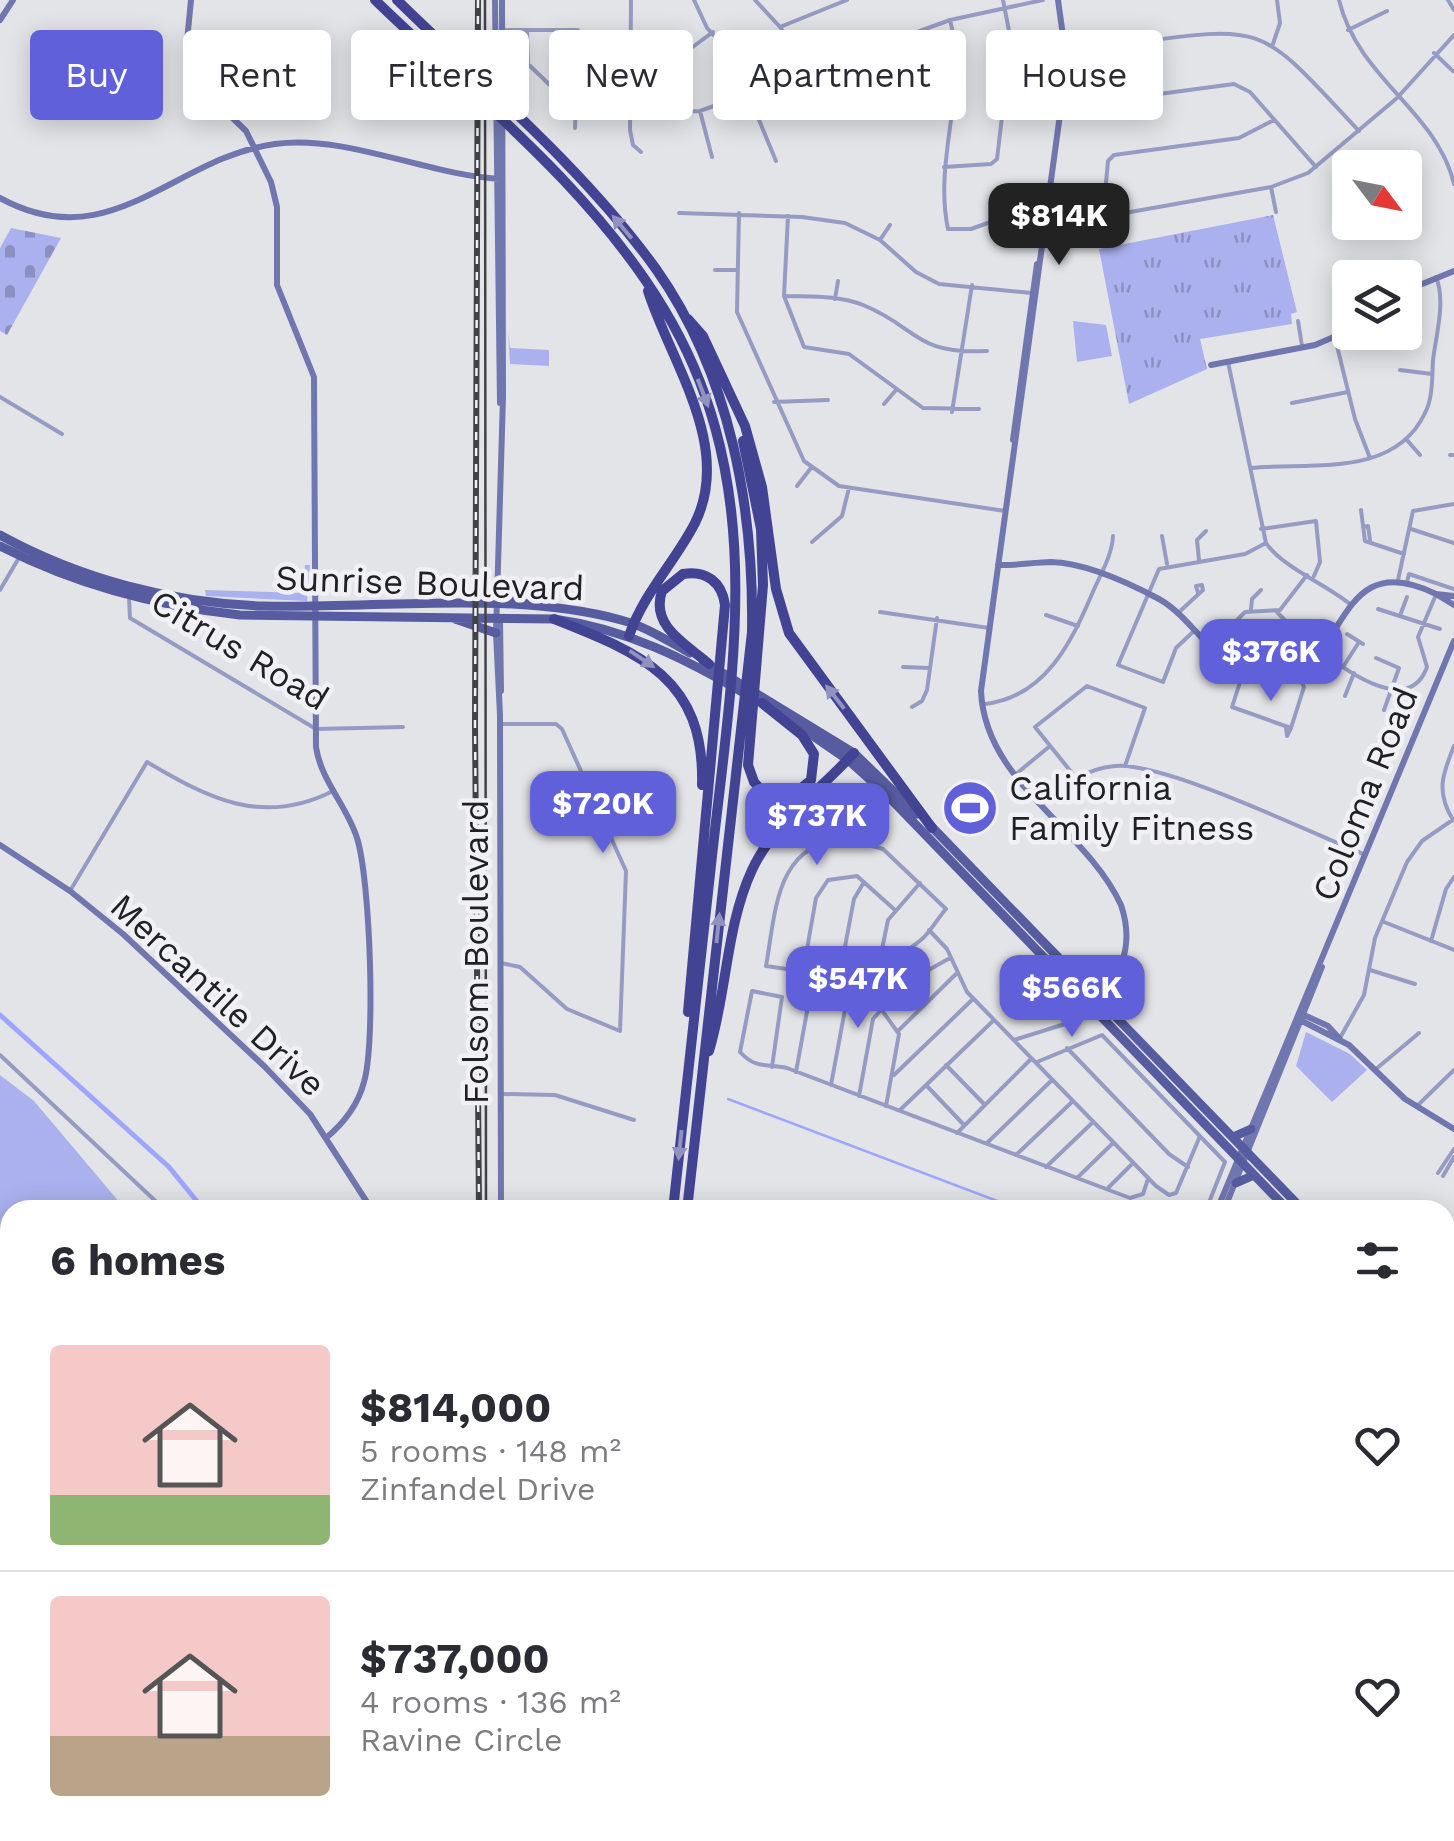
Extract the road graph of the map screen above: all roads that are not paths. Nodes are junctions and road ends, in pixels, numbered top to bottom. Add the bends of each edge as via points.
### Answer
1 (12, 0) edge
2 (191, 0) edge
3 (375, 0) edge
4 (397, 0) edge
5 (498, 0) edge
6 (631, 0) edge
7 (694, 0) edge
8 (755, 0) edge
9 (847, 0) edge
10 (1003, 0) edge
11 (1043, 0) edge
12 (1058, 0) edge
13 (1278, 0) edge
14 (1339, 0) edge
15 (1448, 0) edge
16 (1004, 8) junction
17 (1454, 10) edge
18 (1388, 11) dead end
19 (0, 20) edge
20 (950, 20) junction
21 (780, 27) junction
22 (499, 30) edge
23 (630, 30) edge
24 (782, 30) edge
25 (922, 30) edge
26 (1062, 30) edge
27 (1348, 30) junction
28 (713, 32) joint
29 (1454, 35) edge
30 (1163, 39) edge
31 (1273, 44) junction
32 (693, 47) edge
33 (1434, 53) junction
34 (529, 65) edge
35 (1452, 71) edge
36 (549, 84) edge
37 (1163, 93) edge
38 (1397, 98) junction
39 (713, 106) edge
40 (693, 111) edge
41 (700, 111) junction
42 (499, 120) edge
43 (576, 120) edge
44 (630, 120) edge
45 (759, 120) edge
46 (1059, 120) edge
47 (1274, 120) junction
48 (575, 128) dead end
49 (1359, 132) junction
50 (256, 148) junction
51 (641, 152) dead end
52 (712, 156) dead end
53 (776, 161) dead end
54 (1316, 167) junction
55 (944, 168) junction
56 (499, 179) junction
57 (1454, 184) edge
58 (1271, 187) junction
59 (0, 198) edge
60 (1276, 212) dead end
61 (678, 213) dead end
62 (738, 213) junction
63 (788, 216) junction
64 (1102, 217) junction
65 (1044, 222) junction
66 (890, 225) dead end
67 (880, 240) junction
68 (715, 270) dead end
69 (736, 270) junction
70 (1454, 271) edge
71 (643, 276) junction
72 (1436, 277) junction
73 (838, 281) dead end
74 (1422, 283) edge
75 (972, 285) junction
76 (1034, 293) junction
77 (784, 296) junction
78 (835, 298) junction
79 (496, 300) junction
80 (678, 307) junction
81 (502, 320) junction
82 (1298, 322) dead end
83 (1332, 339) edge
84 (1302, 347) junction
85 (1338, 350) edge
86 (960, 352) junction
87 (986, 352) dead end
88 (1228, 362) junction
89 (1211, 365) dead end
90 (1400, 370) dead end
91 (1432, 374) junction
92 (896, 390) junction
93 (730, 392) junction
94 (1348, 392) junction
95 (0, 397) edge
96 (828, 400) dead end
97 (774, 402) junction
98 (500, 403) junction
99 (1292, 403) dead end
100 (884, 404) dead end
101 (979, 409) dead end
102 (952, 412) junction
103 (62, 434) dead end
104 (1406, 439) junction
105 (1420, 455) dead end
106 (1370, 458) junction
107 (811, 468) junction
108 (1252, 468) junction
109 (797, 486) dead end
110 (849, 488) junction
111 (1454, 504) edge
112 (1361, 510) dead end
113 (1005, 511) junction
114 (1412, 529) junction
115 (1261, 530) junction
116 (1206, 531) dead end
117 (0, 535) edge
118 (1113, 536) dead end
119 (1162, 536) dead end
120 (812, 542) dead end
121 (1266, 543) junction
122 (1454, 543) edge
123 (0, 546) edge
124 (1404, 554) junction
125 (40, 555) junction
126 (20, 556) junction
127 (1199, 560) junction
128 (998, 564) junction
129 (1167, 564) junction
130 (1101, 575) junction
131 (1311, 575) junction
132 (1402, 581) junction
133 (1434, 581) junction
134 (500, 585) junction
135 (0, 590) edge
136 (1261, 590) dead end
137 (131, 592) junction
138 (1198, 593) dead end
139 (1433, 593) junction
140 (1454, 593) edge
141 (1148, 594) junction
142 (1408, 597) dead end
143 (1351, 605) junction
144 (1454, 605) edge
145 (535, 606) junction
146 (1250, 609) junction
147 (1378, 610) dead end
148 (316, 611) junction
149 (500, 612) junction
150 (880, 612) dead end
151 (1277, 612) junction
152 (1178, 613) junction
153 (1401, 613) junction
154 (1046, 615) dead end
155 (452, 618) junction
156 (936, 618) junction
157 (554, 620) junction
158 (1423, 622) junction
159 (1233, 624) junction
160 (1078, 626) junction
161 (989, 628) junction
162 (1440, 629) dead end
163 (631, 630) junction
164 (1196, 630) junction
165 (1294, 630) dead end
166 (496, 633) junction
167 (1347, 634) dead end
168 (1454, 642) edge
169 (1252, 644) dead end
170 (1211, 646) junction
171 (1320, 650) junction
172 (1376, 658) dead end
173 (902, 667) dead end
174 (1344, 667) junction
175 (708, 668) junction
176 (930, 668) junction
177 (1297, 672) junction
178 (1354, 672) junction
179 (1243, 673) junction
180 (1391, 690) junction
181 (500, 695) junction
182 (1344, 696) dead end
183 (763, 700) junction
184 (982, 704) junction
185 (912, 707) dead end
186 (1384, 710) dead end
187 (500, 724) junction
188 (403, 727) dead end
189 (316, 728) junction
190 (1050, 746) junction
191 (1454, 746) edge
192 (850, 756) junction
193 (1125, 766) junction
194 (1016, 774) junction
195 (1076, 778) junction
196 (333, 791) junction
197 (1041, 804) junction
198 (1453, 819) edge
199 (932, 828) junction
200 (0, 844) edge
201 (700, 856) junction
202 (1366, 856) junction
203 (1454, 878) edge
204 (864, 880) junction
205 (920, 883) junction
206 (70, 891) junction
207 (895, 910) junction
208 (1382, 922) junction
209 (930, 930) junction
210 (1431, 941) junction
211 (1454, 950) edge
212 (950, 958) junction
213 (500, 962) junction
214 (879, 964) junction
215 (1370, 970) junction
216 (803, 972) junction
217 (852, 972) junction
218 (814, 974) junction
219 (840, 974) junction
220 (956, 974) junction
221 (1415, 984) dead end
222 (873, 998) junction
223 (973, 999) junction
224 (1095, 1003) junction
225 (846, 1004) junction
226 (880, 1011) junction
227 (1301, 1018) junction
228 (994, 1020) junction
229 (898, 1031) junction
230 (1419, 1033) dead end
231 (1340, 1038) junction
232 (1014, 1040) junction
233 (1068, 1048) junction
234 (690, 1053) junction
235 (0, 1055) edge
236 (1033, 1061) junction
237 (704, 1063) junction
238 (946, 1065) junction
239 (772, 1068) junction
240 (1376, 1069) junction
241 (1454, 1070) edge
242 (796, 1072) junction
243 (891, 1078) junction
244 (1052, 1080) junction
245 (831, 1085) junction
246 (926, 1085) junction
247 (501, 1094) junction
248 (859, 1096) junction
249 (1073, 1101) junction
250 (985, 1105) junction
251 (886, 1106) junction
252 (1417, 1106) junction
253 (899, 1111) junction
254 (634, 1120) dead end
255 (1092, 1122) junction
256 (964, 1125) junction
257 (1454, 1128) edge
258 (1251, 1129) junction
259 (956, 1133) junction
260 (1200, 1136) junction
261 (1233, 1137) junction
262 (326, 1138) junction
263 (1113, 1143) junction
264 (986, 1144) junction
265 (1454, 1148) edge
266 (1246, 1151) junction
267 (1016, 1156) junction
268 (1454, 1158) edge
269 (1240, 1163) junction
270 (1133, 1164) junction
271 (1046, 1166) junction
272 (1188, 1167) junction
273 (1254, 1176) junction
274 (1076, 1178) junction
275 (1148, 1179) junction
276 (1236, 1184) junction
277 (1106, 1190) junction
278 (155, 1200) edge
279 (366, 1200) edge
280 (501, 1200) edge
281 (674, 1200) edge
282 (688, 1200) edge
283 (1210, 1200) edge
284 (1225, 1200) edge
285 (1227, 1200) edge
286 (1278, 1200) edge
287 (1293, 1200) edge

1 - 19 street
2 - 50 street via 187,40 193,67
3 - 71 highway via 598,218
80 -> 4 highway via 628,234
5 - 22 street, Folsom Boulevard
6 - 23 street
7 - 28 street
8 - 21 street
9 - 21 street
10 - 16 street
11 - 16 street
12 - 26 street
13 - 31 street
14 - 27 street
15 - 17 street
16 - 20 street
16 - 55 street via 1010,52 997,158
18 - 27 street
20 - 25 street
20 - 55 street via 957,57
21 - 24 street
27 - 38 street
28 - 32 street
29 - 33 street
30 - 31 street via 1222,31
31 - 49 street
33 - 35 street
33 - 38 street
34 - 36 street
37 - 47 street via 1228,84 1245,89
38 - 49 street
38 - 57 street via 1442,150
39 - 41 street
40 - 41 street
41 - 52 street
42 - 56 street, Folsom Boulevard
43 - 48 street
44 - 51 street via 631,139
45 - 53 street
46 - 65 street
47 - 54 street
47 - 64 street via 1239,138 1111,156
49 - 54 street
50 - 56 street via 309,143
50 - 59 street via 100,214 53,215
50 - 148 street via 277,207 277,285 314,377
54 - 58 street
55 - 65 street via 951,231 999,220
56 - 79 street, Folsom Boulevard
56 - 81 street, Folsom Boulevard
58 - 60 street
58 - 64 street
61 - 62 street
62 - 63 street
62 - 69 street
63 - 67 street via 845,223
63 - 77 street
64 - 65 street
65 - 76 street
66 - 67 street
67 - 75 street via 927,279
68 - 69 street
69 - 97 street via 737,312
70 - 72 street
71 - 163 highway via 684,380 708,470 694,525
71 -> 234 highway via 706,399 736,537 736,638
72 - 74 street
72 - 91 street
73 - 78 street
75 - 76 street
75 - 86 street
76 - 113 street
77 - 78 street
77 - 92 street via 804,347 849,354
78 - 86 street via 870,308 927,345
79 - 81 street
79 - 98 street, Folsom Boulevard
80 - 93 highway via 703,336
237 -> 80 highway via 752,584 732,442
81 - 98 street, Folsom Boulevard
82 - 84 street
83 - 84 street
84 - 88 street
85 - 94 street
86 - 87 street
86 - 102 street
88 - 89 street
88 - 108 street
90 - 91 street
91 - 104 street via 1427,410
92 - 100 street
92 - 102 street via 923,408
93 - 183 highway via 762,548 748,764 764,792 794,794 811,780 814,754
199 -> 93 highway via 790,633 776,589 757,464
94 - 99 street
94 - 106 street
95 - 103 street
96 - 97 street
97 - 107 street
98 - 134 street, Folsom Boulevard
101 - 102 street
104 - 105 street
104 - 106 street
106 - 108 street
107 - 109 street
107 - 110 street
108 - 115 street
110 - 113 street
110 - 120 street via 842,516
111 - 114 street via 1415,510
112 - 124 street via 1365,541
113 - 128 street
114 - 122 street
114 - 124 street
115 - 121 street
115 - 131 street via 1316,521 1320,562
116 - 127 street via 1197,540
117 - 125 main road, Sunrise Boulevard
118 - 130 street
119 - 129 street
121 - 127 street via 1245,554
121 - 131 street
123 - 126 main road, Sunrise Boulevard
124 - 132 street
125 - 126 main road
125 - 137 main road, Sunrise Boulevard
126 - 135 street
126 - 137 main road, Sunrise Boulevard via 113,592
127 - 129 street
128 - 130 street via 1054,562
128 - 161 street via 988,596
129 - 141 street
130 - 141 street
130 - 160 street
131 - 143 street
131 - 151 street
132 - 133 street via 1410,574
132 - 139 street
132 - 143 street via 1367,588
133 - 139 street
133 - 140 street
134 - 145 main road
134 - 149 street, Folsom Boulevard
136 - 146 street
137 - 148 main road, Sunrise Boulevard
137 - 148 main road, Sunrise Boulevard via 240,615
137 - 189 street, Citrus Road via 130,618
138 - 152 street
139 - 140 street
139 - 144 street
139 - 158 street
141 - 152 street
141 - 164 street via 1118,665 1163,682 1176,648
142 - 153 street
143 - 171 street
145 - 149 main road, Sunrise Boulevard
145 - 163 main road, Sunrise Boulevard
146 - 151 street
146 - 159 street
147 - 153 street via 1398,618
148 - 149 main road, Sunrise Boulevard
148 - 155 main road, Sunrise Boulevard
148 - 189 street
149 - 155 main road, Sunrise Boulevard
149 - 157 main road, Sunrise Boulevard
149 - 166 street, Folsom Boulevard
149 - 181 street, Folsom Boulevard
150 - 156 street
151 - 165 street
152 - 164 street
153 - 158 street
154 - 160 street
155 - 166 main road
156 - 161 street
156 - 176 street
157 - 163 main road, Sunrise Boulevard
157 -> 201 highway via 621,645 680,693 700,740
158 - 162 street
158 - 180 street via 1423,678 1411,689
159 - 169 street
159 - 170 street
160 - 184 street via 1061,658 1016,695
161 - 184 street
163 - 175 main road, Sunrise Boulevard
164 - 170 street
166 - 181 street, Folsom Boulevard
167 - 174 street via 1361,643
168 - 202 street, Coloma Road
170 - 179 street
171 - 174 street
171 - 177 street
172 - 180 street via 1399,668
173 - 176 street
174 - 178 street
175 - 183 main road, Sunrise Boulevard
175 - 201 highway via 659,614 662,591 683,574 709,577 724,603
176 - 185 street via 925,696
177 - 179 street via 1270,678
177 - 179 street via 1304,687 1288,727 1232,707
178 - 180 street
178 - 182 street
180 - 186 street
181 - 187 street, Folsom Boulevard
183 - 192 main road, Sunrise Boulevard
184 - 194 street via 992,742
187 - 213 street, Folsom Boulevard
187 - 213 street via 556,724 562,730 620,852 628,887 620,1031 567,1009 520,967
188 - 189 street, Citrus Road
189 - 196 street via 318,758
190 - 193 street via 1035,727 1088,686 1145,708
190 - 194 street
190 - 195 street
191 - 198 street via 1441,784
192 - 199 main road, Sunrise Boulevard
192 - 224 main road, Sunrise Boulevard
192 - 237 highway via 752,869
193 - 195 street
193 - 202 street via 1160,772
194 - 197 street
195 - 197 street
196 - 206 street via 304,804 228,804 147,762
196 - 262 street via 364,868 368,1053 357,1101
197 - 224 street via 1108,884 1124,914 1122,966
198 - 208 street via 1412,853
199 - 224 main road, Sunrise Boulevard
200 - 206 street, Mercantile Drive
201 - 234 highway
202 - 227 street, Coloma Road
203 - 210 street
204 - 207 street
204 - 216 street via 838,876 820,889
204 - 219 street
205 - 207 street
205 - 209 street via 946,909
205 - 216 street via 866,842 839,839 804,852 783,878 766,966
206 - 262 street, Mercantile Drive via 240,1044
207 - 214 street
208 - 210 street
208 - 215 street
209 - 212 street
209 - 214 street
210 - 211 street
212 - 220 street
212 - 222 street
213 - 247 street, Folsom Boulevard
214 - 217 street
215 - 221 street
215 - 231 street
216 - 218 street
217 - 219 street
217 - 225 street
218 - 219 street
218 - 242 street
220 - 223 street
220 - 229 street
222 - 225 street
222 - 226 street
223 - 228 street
223 - 243 street
224 - 232 street via 1065,1024
224 - 261 main road, Sunrise Boulevard
224 - 269 main road, Sunrise Boulevard
225 - 245 street
226 - 229 street
226 - 248 street via 872,1019
227 - 231 street
227 - 258 street, Coloma Road
227 - 266 street, Coloma Road
228 - 232 street
228 - 238 street
229 - 243 street
230 - 240 street
231 - 240 street
232 - 236 street
233 - 236 street
233 - 260 street via 1102,1036
233 - 272 street
234 -> 281 highway
235 - 278 street
236 - 244 street
236 - 250 street
237 - 282 highway
238 - 246 street
238 - 250 street
239 - 239 street via 782,996 752,991 740,1052 750,1063
239 - 242 street
240 - 252 street
241 - 252 street
242 - 245 street
243 - 251 street
244 - 249 street
244 - 264 street
245 - 248 street
246 - 253 street
246 - 256 street
247 - 254 street via 555,1094
247 - 280 street, Folsom Boulevard
248 - 251 street
249 - 255 street
249 - 267 street
250 - 256 street
251 - 253 street
252 - 257 street
253 - 259 street
255 - 263 street
255 - 271 street
256 - 259 street
258 - 261 main road
258 - 266 street, Coloma Road
259 - 264 street
260 - 272 street
260 - 283 street via 1225,1162
261 - 266 main road, Sunrise Boulevard
262 - 279 street, Mercantile Drive
263 - 270 street
263 - 274 street
264 - 267 street
265 - 268 street via 1441,1175
266 - 269 street, Coloma Road
266 - 287 main road, Sunrise Boulevard
267 - 271 street
269 - 273 main road, Sunrise Boulevard
269 - 276 street, Coloma Road
269 - 284 street, Coloma Road
270 - 275 street
270 - 277 street
271 - 274 street
272 - 275 street via 1173,1195
273 - 276 main road
273 - 286 main road, Sunrise Boulevard
274 - 277 street
275 - 277 street via 1138,1198
276 - 285 street, Coloma Road

